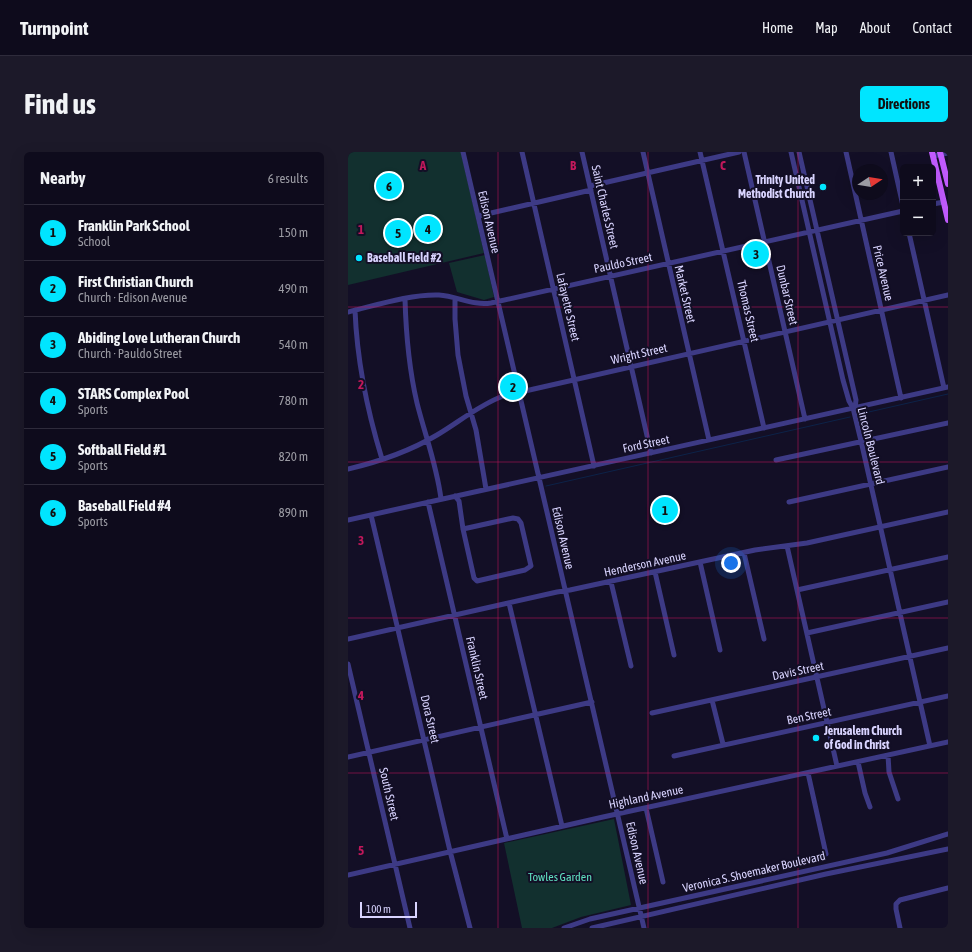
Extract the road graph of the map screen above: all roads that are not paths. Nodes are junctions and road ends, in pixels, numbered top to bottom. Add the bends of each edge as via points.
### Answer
1 (463, 152) edge
2 (522, 152) edge
3 (582, 152) edge
4 (643, 152) edge
5 (700, 152) edge
6 (739, 152) edge
7 (744, 152) edge
8 (791, 152) edge
9 (799, 152) edge
10 (846, 152) edge
11 (891, 152) edge
12 (941, 153) edge
13 (948, 153) edge
14 (932, 154) edge
15 (702, 160) junction
16 (648, 173) junction
17 (948, 184) edge
18 (591, 188) junction
19 (902, 200) edge
20 (944, 202) junction
21 (534, 203) junction
22 (936, 203) edge
23 (900, 212) edge
24 (947, 212) edge
25 (478, 216) junction
26 (861, 220) junction
27 (948, 220) edge
28 (817, 230) junction
29 (810, 232) junction
30 (910, 236) edge
31 (765, 241) junction
32 (723, 251) junction
33 (668, 263) junction
34 (611, 276) junction
35 (553, 289) junction
36 (948, 295) edge
37 (455, 298) junction
38 (405, 299) junction
39 (924, 300) junction
40 (498, 301) junction
41 (355, 310) junction
42 (882, 310) junction
43 (348, 312) edge
44 (838, 320) junction
45 (830, 322) junction
46 (785, 332) junction
47 (744, 341) junction
48 (689, 353) junction
49 (631, 366) junction
50 (574, 380) junction
51 (946, 388) edge
52 (519, 392) junction
53 (901, 398) junction
54 (854, 408) junction
55 (471, 413) junction
56 (805, 419) junction
57 (948, 423) edge
58 (764, 428) junction
59 (428, 440) junction
60 (709, 440) junction
61 (861, 441) junction
62 (651, 453) junction
63 (382, 460) junction
64 (776, 460) dead end
65 (594, 466) junction
66 (948, 467) edge
67 (348, 469) edge
68 (538, 477) junction
69 (870, 484) junction
70 (486, 489) junction
71 (455, 496) junction
72 (442, 499) junction
73 (428, 502) junction
74 (789, 502) dead end
75 (948, 512) edge
76 (371, 515) junction
77 (348, 520) edge
78 (880, 527) junction
79 (463, 529) junction
80 (787, 546) junction
81 (744, 552) junction
82 (948, 557) edge
83 (700, 562) junction
84 (890, 570) junction
85 (655, 572) junction
86 (611, 582) junction
87 (565, 590) junction
88 (797, 590) junction
89 (509, 602) junction
90 (948, 602) edge
91 (900, 612) junction
92 (454, 615) junction
93 (398, 627) junction
94 (807, 633) junction
95 (348, 639) edge
96 (764, 639) dead end
97 (948, 648) edge
98 (720, 650) dead end
99 (674, 655) dead end
100 (909, 657) junction
101 (348, 664) edge
102 (631, 666) dead end
103 (818, 677) junction
104 (948, 696) edge
105 (712, 700) junction
106 (592, 702) junction
107 (919, 702) junction
108 (652, 713) dead end
109 (536, 715) junction
110 (828, 722) junction
111 (480, 727) junction
112 (425, 740) junction
113 (948, 742) edge
114 (724, 744) junction
115 (930, 746) junction
116 (368, 752) junction
117 (888, 755) junction
118 (674, 756) dead end
119 (348, 757) edge
120 (858, 762) junction
121 (837, 766) junction
122 (808, 772) junction
123 (898, 799) dead end
124 (870, 807) dead end
125 (646, 808) junction
126 (618, 814) junction
127 (562, 826) junction
128 (948, 834) edge
129 (507, 839) junction
130 (948, 849) edge
131 (450, 851) junction
132 (826, 854) dead end
133 (395, 864) junction
134 (348, 875) edge
135 (663, 882) dead end
136 (948, 888) edge
137 (640, 908) junction
138 (641, 916) junction
139 (410, 928) edge
140 (470, 928) edge
141 (564, 928) edge
142 (592, 928) edge
143 (644, 928) edge
144 (900, 928) edge

1 - 25 street, Edison Avenue
2 - 21 street, Lafayette Street
3 - 18 street, Saint Charles Street
4 - 16 street, Market Street
5 - 15 street, Thomas Street
6 - 15 street
7 - 31 street, Dunbar Street
8 - 29 street, Lincoln Boulevard
9 - 28 street, Lincoln Boulevard
10 - 26 street, Price Avenue
11 - 19 street
12 - 13 street
12 - 14 street
12 - 17 main road
14 - 20 main road
15 - 16 street
15 - 32 street, Thomas Street
16 - 18 street
16 - 33 street, Market Street
18 - 21 street
18 - 34 street, Saint Charles Street
20 - 22 street
20 - 24 main road
21 - 25 street
21 - 35 street, Lafayette Street
23 - 26 street, Pauldo Street
24 - 27 main road
25 - 40 street, Edison Avenue
26 - 28 street, Pauldo Street
26 - 42 street, Price Avenue
28 - 29 street, Pauldo Street
28 - 44 street, Lincoln Boulevard
29 - 31 street, Pauldo Street
29 - 45 street, Lincoln Boulevard
30 - 39 street
31 - 32 street, Pauldo Street
31 - 46 street, Dunbar Street
32 - 33 street, Pauldo Street
32 - 47 street, Thomas Street
33 - 34 street, Pauldo Street
33 - 48 street, Market Street
34 - 35 street, Pauldo Street
34 - 49 street, Saint Charles Street
35 - 40 street, Pauldo Street
35 - 50 street, Lafayette Street
36 - 39 street, Wright Street
37 - 38 street, Pauldo Street via 426,295
37 - 40 street, Pauldo Street via 480,304
37 - 55 street via 458,355
38 - 41 street, Pauldo Street
38 - 59 street via 410,365
39 - 42 street, Wright Street
39 - 51 street
40 - 52 street, Edison Avenue
41 - 43 street, Pauldo Street
41 - 63 street via 367,408
42 - 44 street, Wright Street
42 - 53 street, Price Avenue
44 - 45 street, Wright Street
44 - 54 street, Lincoln Boulevard via 856,400
45 - 46 street, Wright Street
45 - 54 street, Lincoln Boulevard via 849,401
46 - 47 street, Wright Street
46 - 56 street, Dunbar Street
47 - 48 street, Wright Street
47 - 58 street, Thomas Street
48 - 49 street, Wright Street
48 - 60 street, Market Street
49 - 50 street, Wright Street
49 - 62 street, Saint Charles Street
50 - 52 street, Wright Street
50 - 65 street, Lafayette Street
51 - 53 street, Ford Street
52 - 55 street, Wright Street via 490,401
52 - 68 street, Edison Avenue
53 - 54 street, Ford Street
54 - 56 street, Ford Street
54 - 61 street, Lincoln Boulevard
55 - 59 street, Wright Street
55 - 70 street
56 - 58 street, Ford Street
57 - 61 street
58 - 60 street, Ford Street
59 - 63 street, Wright Street
59 - 72 street
60 - 62 street, Ford Street
61 - 64 street
61 - 69 street, Lincoln Boulevard
62 - 65 street, Ford Street
63 - 67 street, Wright Street
65 - 68 street, Ford Street
66 - 69 street
68 - 70 street, Ford Street
68 - 87 street, Edison Avenue
69 - 74 street
69 - 78 street, Lincoln Boulevard
70 - 71 street, Ford Street
71 - 72 street, Ford Street
71 - 79 street via 459,502
72 - 73 street, Ford Street
73 - 76 street, Ford Street
73 - 92 street, Franklin Street
75 - 78 street, Henderson Avenue
76 - 77 street, Ford Street
76 - 93 street, Dora Street
78 - 80 street, Henderson Avenue
78 - 84 street, Lincoln Boulevard
79 - 79 street via 474,578 477,581 525,570 531,566 523,528 518,519
80 - 81 street, Henderson Avenue
80 - 88 street
81 - 83 street, Henderson Avenue
81 - 96 street
82 - 84 street
83 - 85 street, Henderson Avenue
83 - 98 street
84 - 88 street
84 - 91 street, Lincoln Boulevard
85 - 86 street, Henderson Avenue
85 - 99 street
86 - 87 street, Henderson Avenue
86 - 102 street
87 - 89 street, Henderson Avenue
87 - 106 street, Edison Avenue
88 - 94 street
89 - 92 street, Henderson Avenue
89 - 109 street
90 - 91 street
91 - 94 street
91 - 100 street, Lincoln Boulevard
92 - 93 street, Henderson Avenue
92 - 111 street, Franklin Street
93 - 95 street, Henderson Avenue
93 - 112 street, Dora Street
94 - 103 street
97 - 100 street, Davis Street
100 - 103 street, Davis Street
100 - 107 street, Lincoln Boulevard
101 - 116 street, South Street
103 - 105 street, Davis Street
103 - 110 street
104 - 107 street, Ben Street
105 - 108 street, Davis Street
105 - 114 street
106 - 109 street
106 - 126 street, Edison Avenue
107 - 110 street, Ben Street
107 - 115 street, Lincoln Boulevard
109 - 111 street
109 - 127 street
110 - 114 street, Ben Street
110 - 121 street
111 - 112 street
111 - 129 street, Franklin Street
112 - 116 street
112 - 131 street, Dora Street
113 - 115 street, Highland Avenue
114 - 118 street, Ben Street
115 - 117 street, Highland Avenue
116 - 119 street
116 - 133 street, South Street
117 - 120 street, Highland Avenue
117 - 123 street via 889,772
120 - 121 street, Highland Avenue
120 - 124 street
121 - 122 street, Highland Avenue
122 - 125 street, Highland Avenue
122 - 132 street
125 - 126 street, Highland Avenue
125 - 135 street
126 - 127 street, Highland Avenue
126 - 137 street, Edison Avenue
127 - 129 street, Highland Avenue
128 - 137 street, Veronica S. Shoemaker Boulevard via 887,853
129 - 131 street, Highland Avenue
130 - 138 street, Veronica S. Shoemaker Boulevard
131 - 133 street, Highland Avenue
131 - 140 street, Dora Street
133 - 134 street, Highland Avenue
133 - 139 street, South Street
136 - 144 street via 900,900 896,904
137 - 138 street, Edison Avenue
137 - 141 street, Veronica S. Shoemaker Boulevard via 590,919
138 - 142 street, Veronica S. Shoemaker Boulevard
138 - 143 street, Edison Avenue

